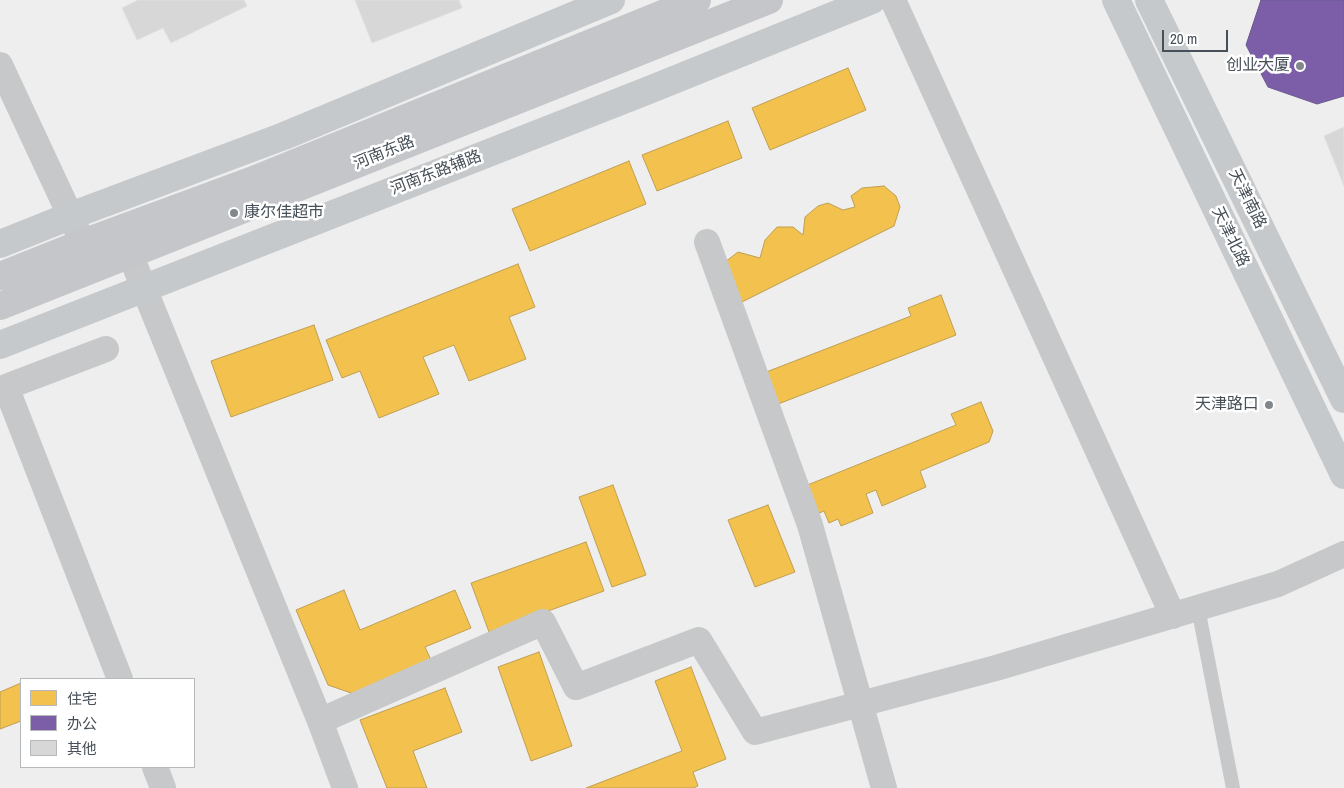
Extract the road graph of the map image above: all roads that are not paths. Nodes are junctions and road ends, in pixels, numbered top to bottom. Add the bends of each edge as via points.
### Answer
1 (611, 0) edge
2 (697, 0) edge
3 (768, 0) edge
4 (872, 0) edge
5 (893, 0) edge
6 (1116, 0) edge
7 (1150, 0) edge
8 (0, 65) edge
9 (70, 216) junction
10 (707, 242) dead end
11 (83, 243) junction
12 (0, 244) edge
13 (130, 254) junction
14 (0, 276) edge
15 (144, 288) junction
16 (0, 306) edge
17 (0, 345) edge
18 (106, 349) dead end
19 (1344, 399) edge
20 (1344, 475) edge
21 (1344, 554) edge
22 (1198, 608) junction
23 (1173, 616) junction
24 (120, 678) edge
25 (860, 704) junction
26 (320, 721) junction
27 (155, 768) edge
28 (163, 788) edge
29 (345, 788) edge
30 (884, 788) edge
31 (1233, 788) edge

1 - 9 street via 284,136
2 - 11 main road, 河南东路 via 251,180
3 - 13 main road, 河南东路
4 - 15 street, 河南东路辅路
5 - 23 street
6 - 20 street, 天津北路
7 - 19 street, 天津南路
8 - 9 street
9 - 11 street
9 - 12 street
10 - 25 street via 810,525
11 - 13 street
11 - 14 main road, 河南东路
13 - 15 street
13 - 16 main road, 河南东路
15 - 17 street, 河南东路辅路
15 - 26 street
18 - 24 street via 6,387
21 - 22 street via 1278,584
22 - 23 street
22 - 31 lane
23 - 25 street
25 - 26 street via 755,732 699,640 576,686 542,622
25 - 30 street
26 - 29 street
27 - 28 street

